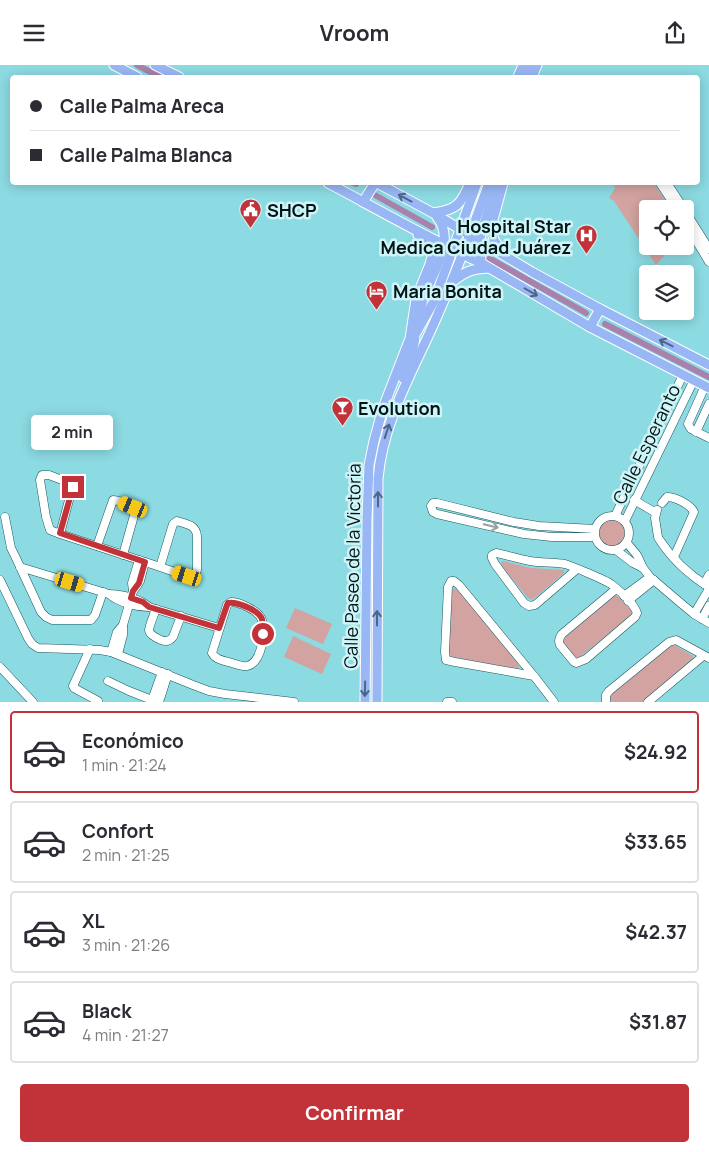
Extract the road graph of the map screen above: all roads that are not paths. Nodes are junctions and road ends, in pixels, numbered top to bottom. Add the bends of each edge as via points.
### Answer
1 (114, 65) edge
2 (155, 65) edge
3 (133, 75) edge
4 (175, 75) edge
5 (332, 185) edge
6 (375, 185) edge
7 (380, 185) edge
8 (469, 185) edge
9 (477, 185) edge
10 (488, 185) edge
11 (496, 185) edge
12 (502, 185) edge
13 (661, 185) edge
14 (668, 185) edge
15 (671, 200) edge
16 (678, 200) edge
17 (363, 202) junction
18 (434, 213) junction
19 (694, 226) edge
20 (411, 228) junction
21 (460, 229) junction
22 (470, 235) junction
23 (694, 237) edge
24 (480, 240) junction
25 (448, 247) junction
26 (709, 249) edge
27 (462, 255) junction
28 (505, 256) junction
29 (709, 262) edge
30 (485, 265) junction
31 (452, 282) junction
32 (600, 309) junction
33 (590, 327) junction
34 (416, 333) junction
35 (410, 341) junction
36 (709, 365) edge
37 (683, 375) junction
38 (694, 380) junction
39 (707, 387) edge
40 (709, 404) edge
41 (396, 407) junction
42 (696, 432) junction
43 (709, 438) edge
44 (634, 500) junction
45 (662, 503) dead end
46 (461, 509) junction
47 (615, 516) junction
48 (5, 517) dead end
49 (367, 518) junction
50 (460, 519) junction
51 (625, 521) junction
52 (60, 533) junction
53 (595, 533) junction
54 (378, 541) junction
55 (627, 543) junction
56 (97, 546) junction
57 (616, 550) junction
58 (122, 555) junction
59 (674, 557) junction
60 (142, 561) junction
61 (20, 567) junction
62 (160, 567) junction
63 (643, 568) junction
64 (577, 569) junction
65 (709, 575) edge
66 (652, 579) junction
67 (0, 580) edge
68 (707, 587) edge
69 (616, 589) junction
70 (106, 593) junction
71 (131, 598) junction
72 (626, 598) junction
73 (709, 606) edge
74 (153, 608) junction
75 (694, 614) junction
76 (181, 616) junction
77 (705, 621) edge
78 (219, 628) junction
79 (90, 649) junction
80 (114, 653) junction
81 (706, 657) edge
82 (0, 667) edge
83 (165, 673) junction
84 (534, 676) junction
85 (108, 681) dead end
86 (98, 701) dead end
87 (156, 701) edge
88 (33, 702) edge
89 (294, 702) edge
90 (365, 702) edge
91 (377, 702) edge
92 (447, 702) edge
93 (452, 702) edge
94 (554, 702) edge
95 (606, 702) edge
96 (648, 702) edge

1 - 3 main road
2 - 4 main road
5 - 17 main road
6 - 17 main road
18 -> 7 main road
8 - 18 main road via 463,199 454,208
9 - 21 main road, Calle Paseo de la Victoria
10 - 22 main road, Calle Paseo de la Victoria
11 - 24 main road
12 - 28 main road via 491,227 494,240
13 - 15 street
14 - 16 street
17 - 20 main road
18 - 21 main road
18 - 25 main road via 441,222
19 - 26 street
20 - 25 main road
20 - 35 main road via 428,245 432,256 416,299
21 - 22 main road
21 - 25 main road, Calle Paseo de la Victoria
22 - 24 main road
22 - 27 main road, Calle Paseo de la Victoria
23 - 29 street
24 - 28 main road
24 - 30 main road
25 - 27 main road
25 - 34 main road, Calle Paseo de la Victoria via 434,301
27 - 30 main road
27 - 31 main road, Calle Paseo de la Victoria
28 - 32 main road
30 - 31 main road via 462,273
30 -> 33 main road
31 - 41 main road, Calle Paseo de la Victoria
32 - 33 main road
36 -> 32 main road
33 - 37 main road
34 - 35 main road, Calle Paseo de la Victoria
34 - 41 main road
35 - 49 main road, Calle Paseo de la Victoria via 383,408 374,441 369,465
37 - 38 main road
37 - 47 street, Calle Esperanto
38 - 39 main road
38 - 44 street, Calle Esperanto
39 - 42 street via 688,424
40 - 42 street
54 -> 41 main road, Calle Paseo de la Victoria via 379,467
42 - 43 street
44 - 51 street, Calle Esperanto
44 - 59 street via 656,511 659,538
45 - 59 street via 666,497 672,497 692,507 694,512
46 - 50 street
46 - 50 street via 437,503 431,506 434,513
46 - 53 street via 514,522
47 - 51 street
47 - 53 street via 598,523
48 - 61 street via 11,548
49 - 54 main road via 372,521
49 -> 90 main road, Calle Paseo de la Victoria
50 -> 53 street via 538,536
51 - 55 street via 629,529
52 - 52 street via 50,530 40,480 42,475 73,485
52 - 56 street
53 - 57 street via 603,548
91 -> 54 main road, Calle Paseo de la Victoria
55 - 57 street
55 - 63 street
56 - 58 street
56 - 58 street via 112,503 117,500 135,509
57 - 63 street
58 - 60 street
59 - 68 street
60 - 62 street
60 - 71 street via 139,583
61 - 70 street
61 - 70 street via 42,611 52,620 88,621 95,615
62 - 62 street via 173,523 177,521 192,526 197,531 197,569 194,575 187,576
63 - 66 street
64 - 64 street via 496,553 492,555 495,564 529,607
64 - 69 street
65 - 68 street
66 - 72 street
66 - 75 street
67 - 79 street via 32,644 44,649
68 - 75 street
69 - 72 street
69 - 72 street via 562,634 560,645 574,662 586,659 636,615 636,609
70 - 71 street
71 - 74 street via 142,607
71 - 80 street via 123,635
73 - 77 street
74 - 76 street
74 - 76 street via 150,632 166,641 173,637
75 - 77 street
76 - 78 street
78 - 78 street via 231,602 261,616 263,634 254,662 248,666 240,665 213,656
79 - 80 street
79 - 86 street via 73,686
80 - 83 street
81 - 95 street via 676,640 669,642 608,691
81 - 96 street
82 - 88 street
83 - 87 street
83 - 89 street via 209,691
84 - 84 street via 459,585 452,581 448,587 446,659
84 - 94 street
85 - 87 street
92 - 93 street

